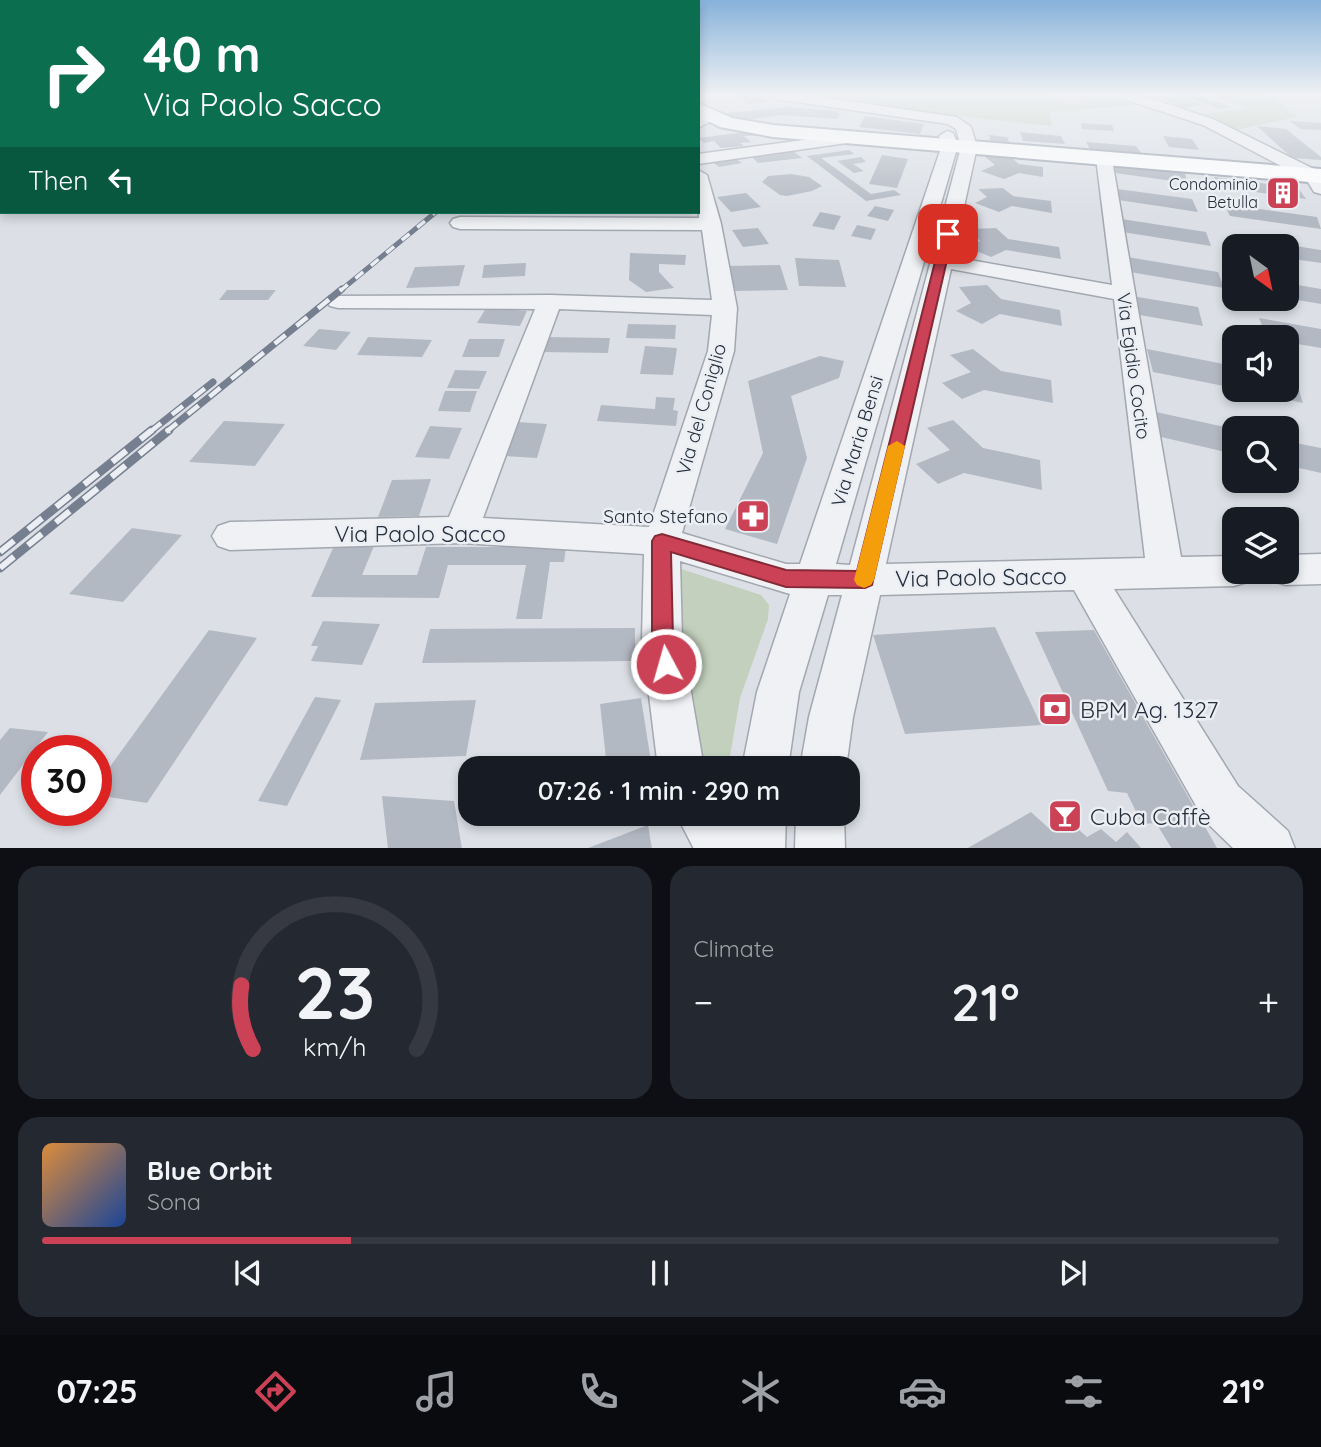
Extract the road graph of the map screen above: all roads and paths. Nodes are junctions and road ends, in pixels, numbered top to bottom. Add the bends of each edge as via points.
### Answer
1 (817, 135) edge
2 (942, 135) edge
3 (1232, 135) edge
4 (952, 137) junction
5 (855, 138) junction
6 (1105, 158) junction
7 (700, 159) edge
8 (1318, 180) edge
9 (700, 183) edge
10 (460, 223) dead end
11 (711, 224) junction
12 (941, 261) junction
13 (1124, 294) junction
14 (338, 301) dead end
15 (550, 302) junction
16 (725, 308) junction
17 (461, 530) junction
18 (230, 536) dead end
19 (662, 541) junction
20 (1321, 569) edge
21 (1299, 570) edge
22 (1222, 571) edge
23 (1164, 573) junction
24 (1085, 575) junction
25 (814, 578) junction
26 (865, 580) junction
27 (679, 756) edge
28 (767, 756) edge
29 (825, 756) edge
30 (708, 826) edge
31 (761, 826) edge
32 (820, 826) edge
33 (722, 848) edge
34 (760, 848) edge
35 (820, 848) edge
36 (1269, 848) edge

1 - 5 main road
2 - 4 street
3 - 8 street
4 - 5 main road
4 - 6 main road
4 - 12 street, Via Maria Bensi
4 - 25 street, Via Maria Bensi
5 - 7 street
6 - 8 main road
6 - 13 street, Via Egidio Cocito
9 - 11 street, Via del Coniglio
10 - 11 street
11 - 16 street, Via del Coniglio
12 - 13 street
12 - 26 street, Via Maria Bensi
13 - 23 street, Via Egidio Cocito
14 - 15 street
15 - 16 street
15 - 17 street
16 - 19 street, Via del Coniglio via 721,351
17 - 18 street, Via Paolo Sacco
17 - 19 street, Via Paolo Sacco
19 - 25 street, Via Paolo Sacco via 786,579
19 - 27 street, Via del Coniglio via 662,639
20 - 21 street
22 - 23 street, Via Paolo Sacco
23 - 24 street, Via Paolo Sacco
24 - 26 street, Via Paolo Sacco
24 - 36 street via 1221,803
25 - 26 street, Via Paolo Sacco
25 - 28 street, Via Maria Bensi via 778,692
26 - 29 street, Via Maria Bensi
30 - 33 street
31 - 34 street
32 - 35 street

